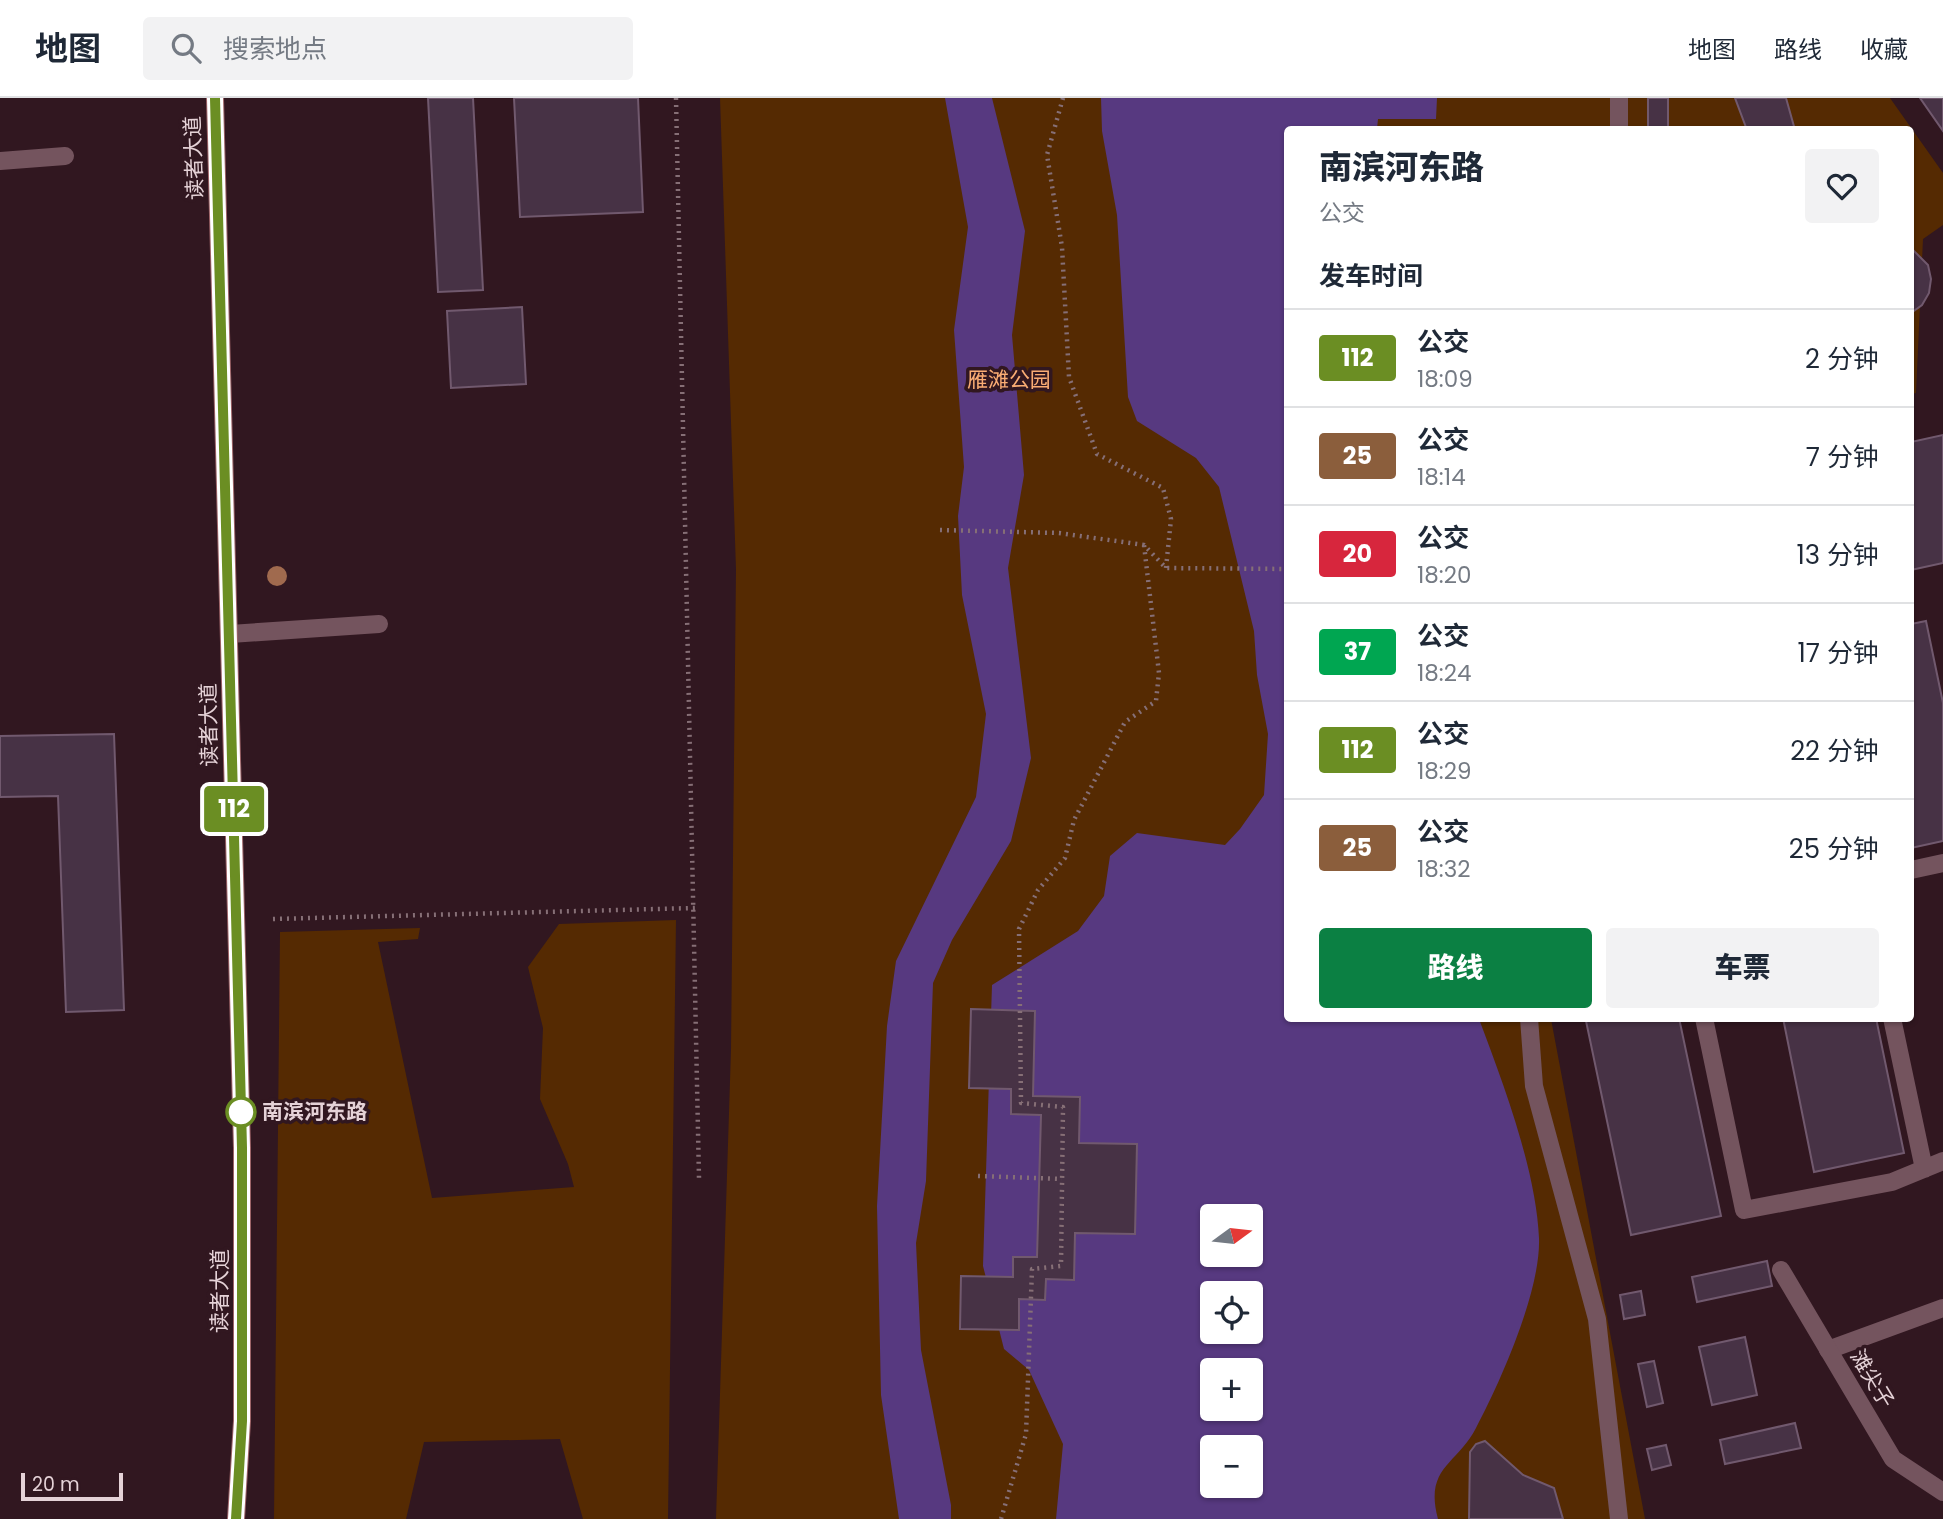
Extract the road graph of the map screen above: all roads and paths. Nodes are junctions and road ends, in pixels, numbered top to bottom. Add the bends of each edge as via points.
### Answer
1 (215, 98) edge
2 (676, 98) edge
3 (1063, 98) edge
4 (1619, 98) edge
5 (1619, 126) edge
6 (65, 156) dead end
7 (0, 161) edge
8 (940, 530) dead end
9 (1144, 545) junction
10 (1166, 568) junction
11 (1284, 569) edge
12 (379, 624) dead end
13 (230, 634) junction
14 (1943, 863) edge
15 (1914, 869) edge
16 (695, 908) junction
17 (272, 919) dead end
18 (1529, 1022) edge
19 (1705, 1022) edge
20 (1893, 1022) edge
21 (1942, 1163) edge
22 (1924, 1169) junction
23 (978, 1176) dead end
24 (699, 1178) dead end
25 (1062, 1179) junction
26 (1781, 1270) dead end
27 (1943, 1308) edge
28 (1828, 1350) junction
29 (1943, 1492) edge
30 (236, 1519) edge
31 (1001, 1519) edge
32 (1619, 1519) edge

1 - 13 main road, 读者大道
2 - 16 path
3 - 10 path via 1046,155 1062,247 1069,377 1097,454 1163,488 1171,519
4 - 5 street
6 - 7 street
8 - 9 path via 1059,533
9 - 10 path
9 - 25 path via 1159,673 1156,701 1125,722 1074,820 1065,858 1038,890 1019,929 1021,1103 1063,1107
10 - 11 path
12 - 13 street
13 - 30 main road, 读者大道 via 243,1303
14 - 15 street
16 - 17 path
16 - 24 path
18 - 32 street via 1534,1086 1597,1319
19 - 22 street via 1744,1210 1892,1182
20 - 22 street
21 - 22 street
23 - 25 path
25 - 31 path via 1061,1266 1032,1269 1026,1434
26 - 28 street, 滩尖子
27 - 28 street
28 - 29 street, 滩尖子 via 1893,1459

